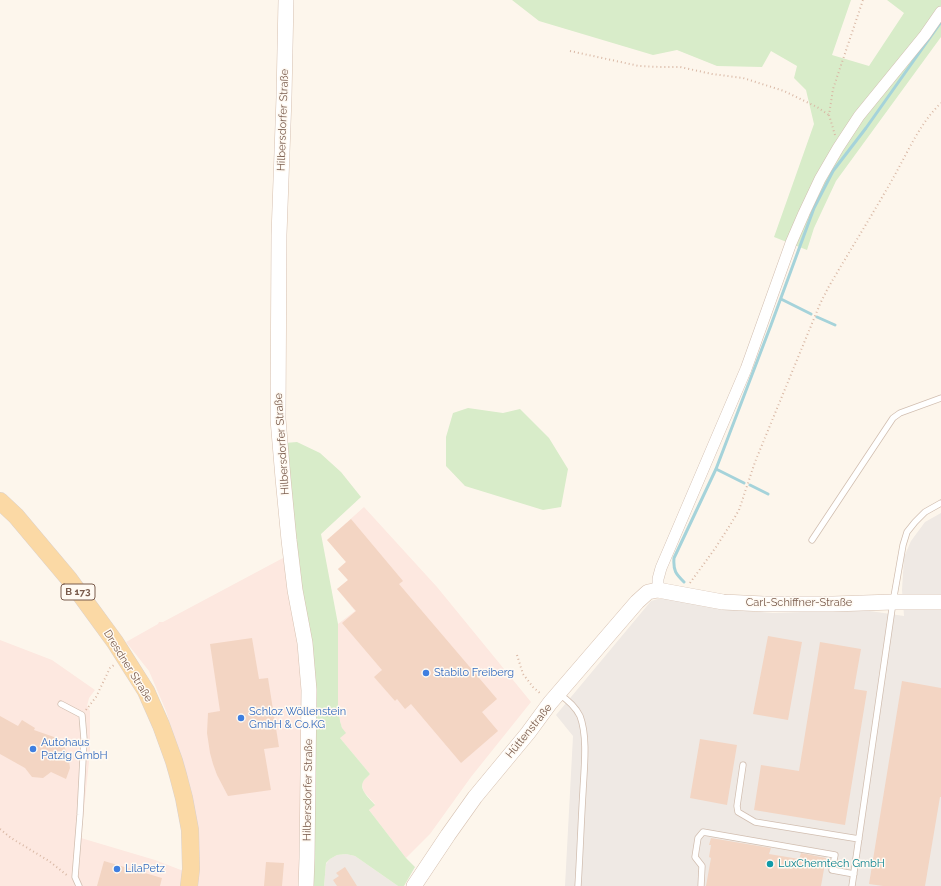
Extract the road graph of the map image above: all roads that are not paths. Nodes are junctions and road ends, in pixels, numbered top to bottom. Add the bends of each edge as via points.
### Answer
1 (286, 0) edge
2 (941, 12) edge
3 (941, 398) edge
4 (0, 501) edge
5 (941, 503) edge
6 (812, 540) dead end
7 (658, 590) junction
8 (892, 602) junction
9 (941, 602) edge
10 (554, 699) junction
11 (61, 704) dead end
12 (743, 765) dead end
13 (859, 839) junction
14 (854, 874) junction
15 (79, 886) edge
16 (189, 886) edge
17 (306, 886) edge
18 (414, 886) edge
19 (578, 886) edge
20 (701, 886) edge
21 (852, 886) edge

1 - 17 main road, Hilbersdorfer Straße via 279,235 278,419 290,547 305,643 309,690
2 - 7 street via 859,116 820,180 796,231 746,369 661,568
3 - 6 lane via 893,418
4 - 16 main road, Dresdner Straße / B 173 via 16,516 69,579 115,642 146,691 161,725 184,798 190,830
5 - 8 lane via 925,512 907,532
7 - 8 main road, Carl-Schiffner-Straße via 723,602
7 - 10 main road, Hüttenstraße via 648,592 633,607
8 - 9 main road, Carl-Schiffner-Straße
8 - 13 lane
10 - 18 main road, Hüttenstraße via 475,797
10 - 19 lane via 569,701 575,707 584,728 585,756
11 - 15 lane via 82,715 84,739 74,877
12 - 13 lane via 737,806 738,812 745,817 755,822
13 - 14 lane
14 - 20 lane via 832,870 835,855 703,832 698,838 695,857 702,866
14 - 21 lane

